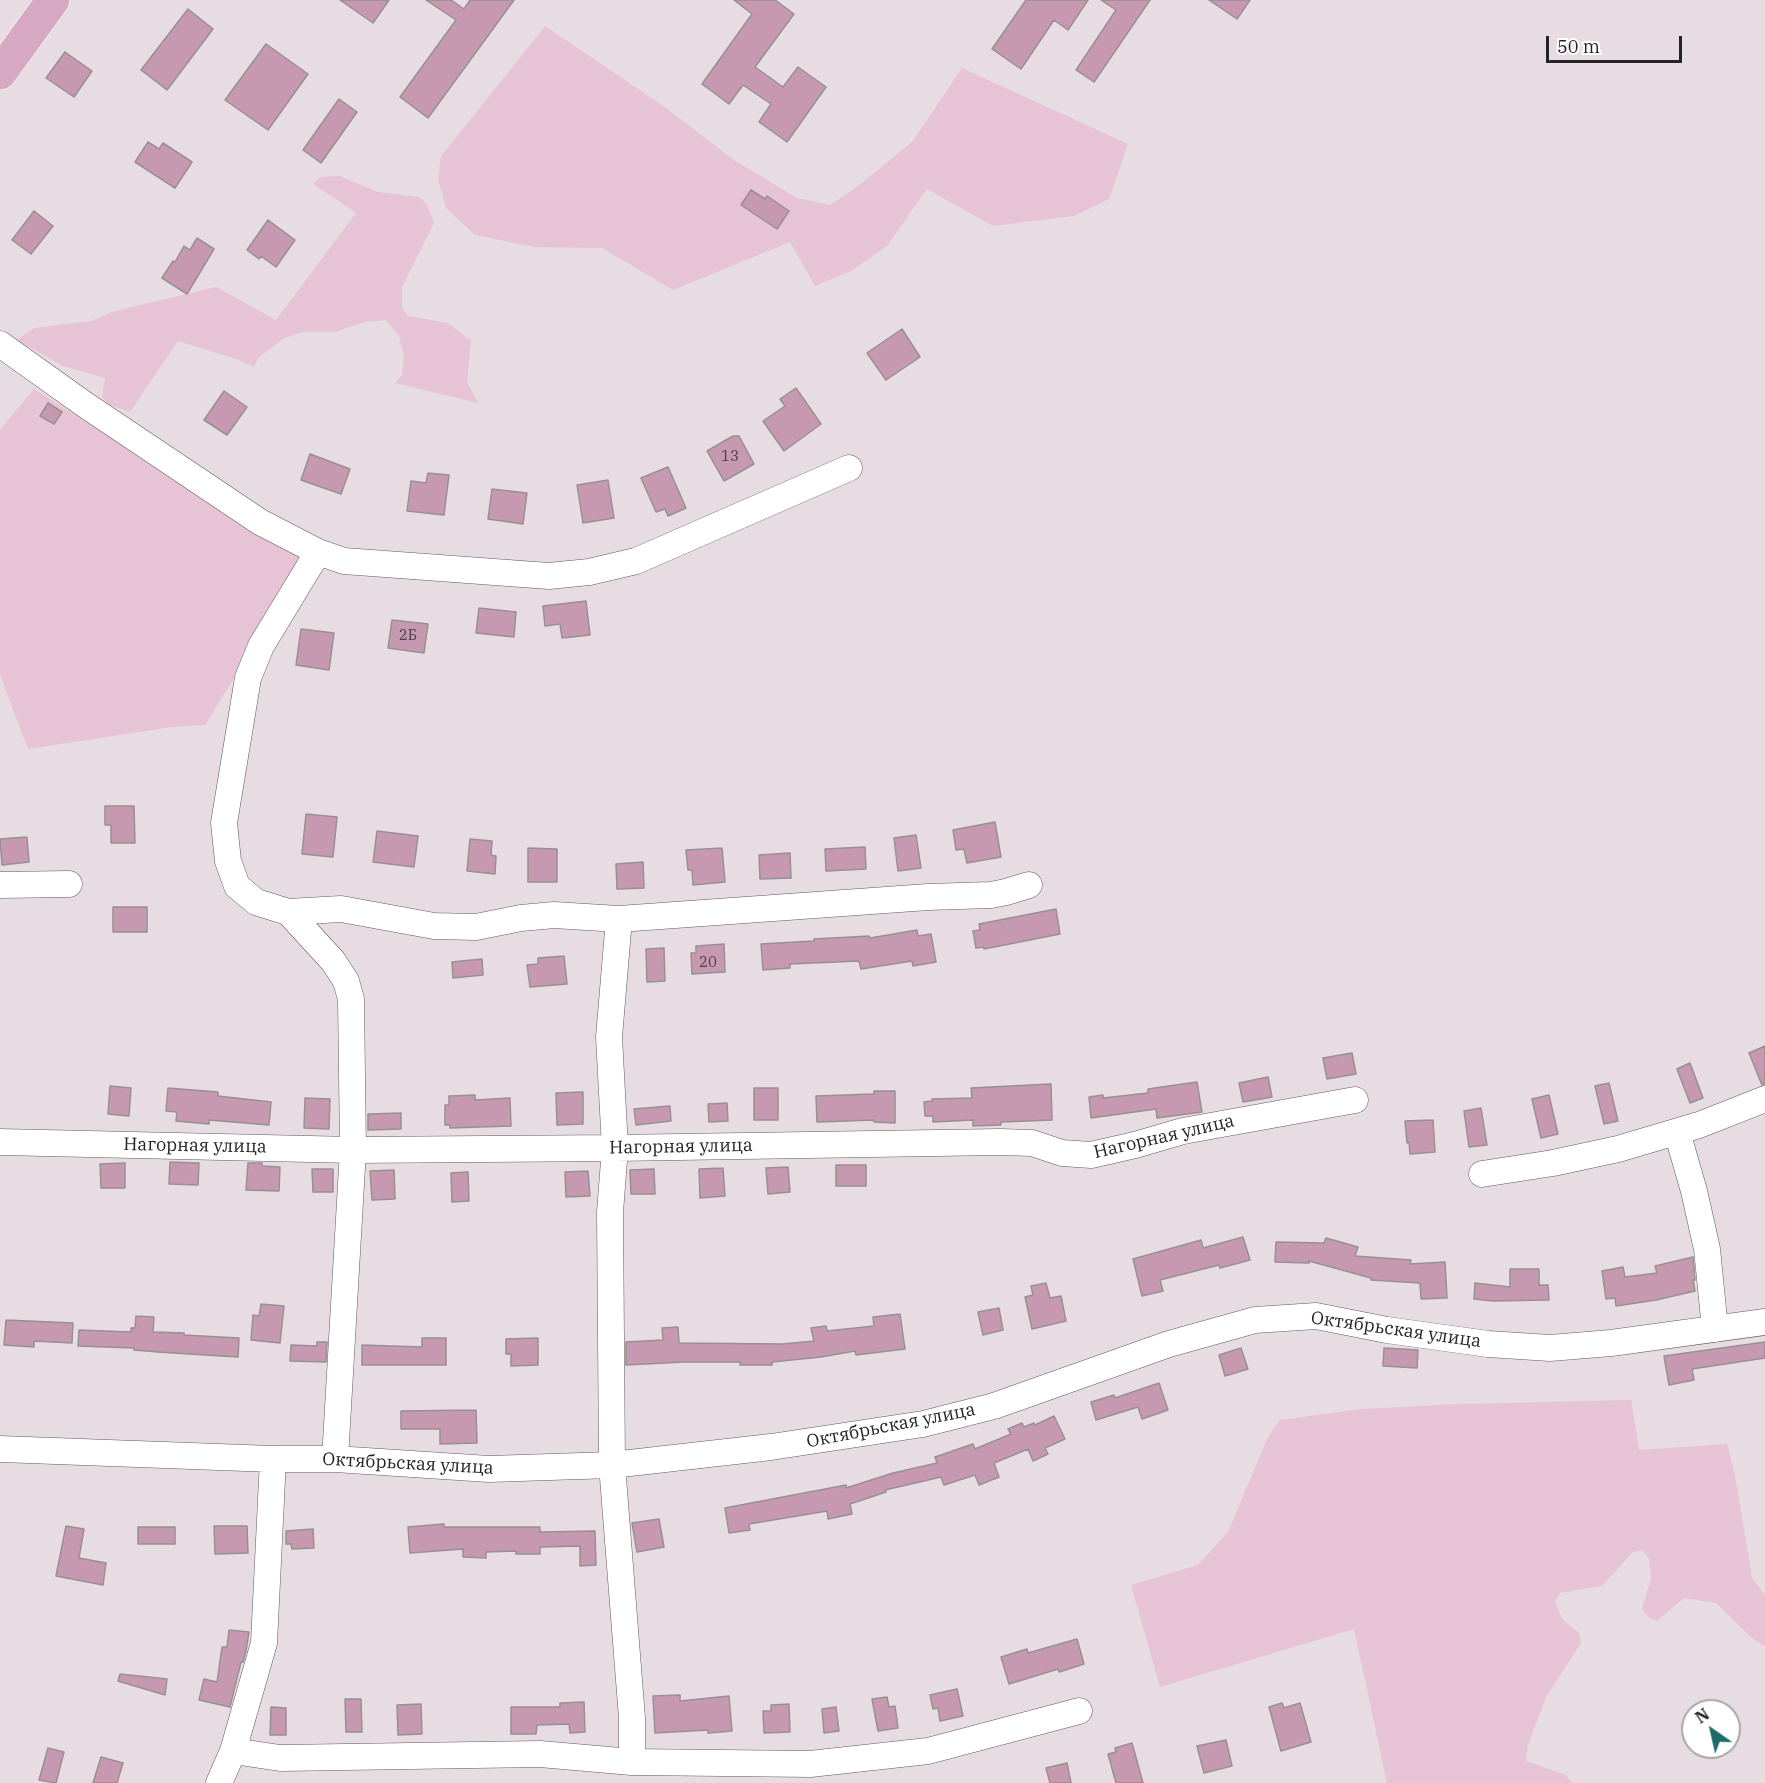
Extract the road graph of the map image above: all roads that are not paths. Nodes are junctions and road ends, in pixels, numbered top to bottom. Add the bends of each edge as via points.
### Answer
1 (53, 0) edge
2 (0, 74) edge
3 (0, 344) edge
4 (849, 468) dead end
5 (318, 552) junction
6 (69, 884) dead end
7 (0, 885) edge
8 (1029, 885) dead end
9 (288, 912) junction
10 (619, 919) junction
11 (1765, 1099) edge
12 (1355, 1100) dead end
13 (1677, 1132) junction
14 (0, 1142) edge
15 (615, 1148) junction
16 (353, 1150) junction
17 (1482, 1174) dead end
18 (1765, 1322) edge
19 (1715, 1329) junction
20 (0, 1449) edge
21 (273, 1459) junction
22 (335, 1459) junction
23 (612, 1465) junction
24 (1079, 1711) dead end
25 (233, 1751) junction
26 (632, 1762) junction
27 (219, 1783) edge

1 - 2 main road
3 - 5 street via 260,522
4 - 5 street via 636,561 589,572 549,576 456,570 344,561
5 - 9 street via 261,646 248,678 224,823 228,861 237,886 256,902
6 - 7 street
8 - 10 street via 992,895
9 - 10 street via 341,909 434,926 476,927 554,915
9 - 16 street via 333,961 346,981 351,999
10 - 15 street via 609,1037
11 - 13 street
12 - 15 street, Нагорная улица via 1183,1131 1091,1155 1062,1154 1032,1143 1000,1142
13 - 17 street via 1608,1152
13 - 19 street via 1707,1249
14 - 16 street, Нагорная улица
15 - 16 street, Нагорная улица
15 - 23 street via 610,1212
16 - 22 street
18 - 19 street, Октябрьская улица
19 - 23 street, Октябрьская улица via 1550,1348 1488,1344 1316,1316 1255,1320 1169,1344 994,1406 923,1424
20 - 21 street, Октябрьская улица
21 - 22 street, Октябрьская улица
21 - 25 street via 264,1643
22 - 23 street, Октябрьская улица via 489,1469
23 - 26 street
24 - 26 street via 928,1751 810,1764
25 - 26 street via 280,1758 540,1754
25 - 27 street

